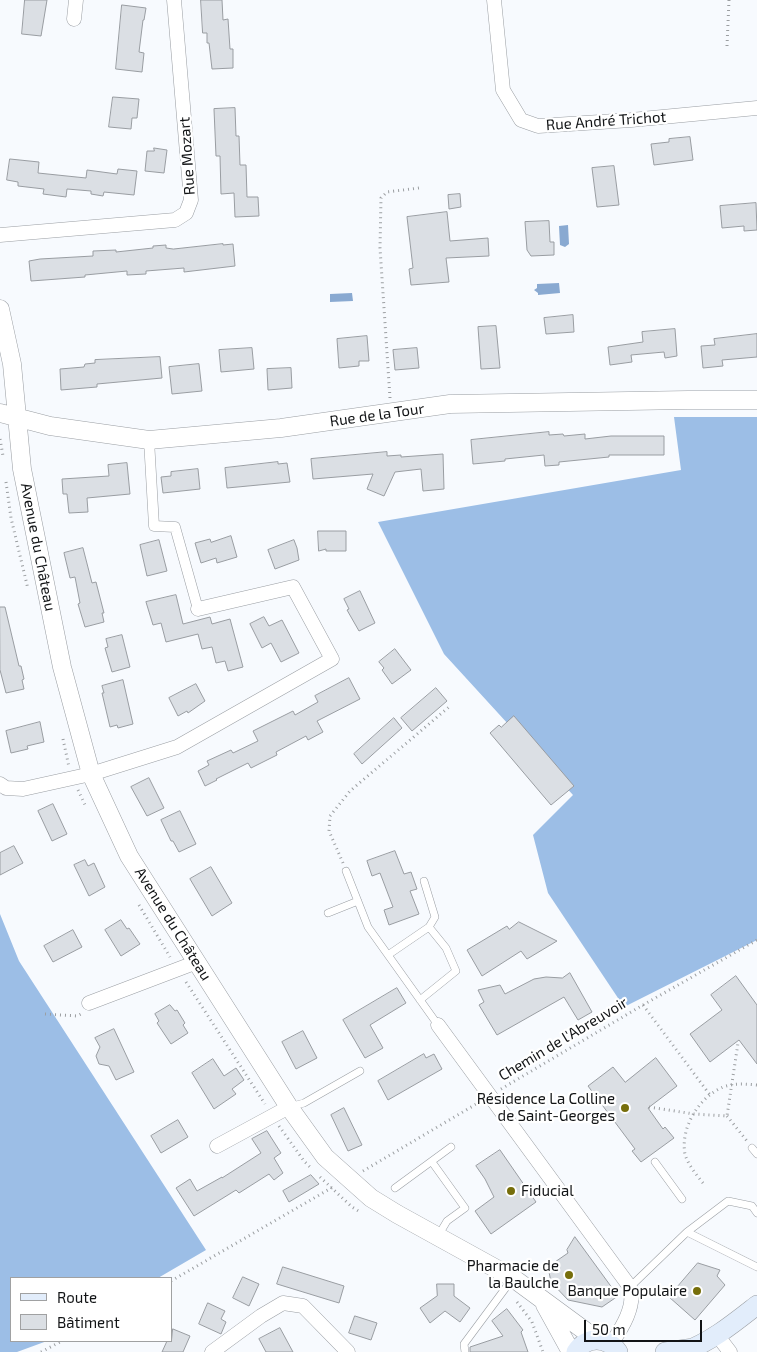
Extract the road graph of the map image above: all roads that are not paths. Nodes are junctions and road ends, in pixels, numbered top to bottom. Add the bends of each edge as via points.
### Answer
1 (76, 0) edge
2 (174, 0) edge
3 (494, 0) edge
4 (74, 19) dead end
5 (757, 108) edge
6 (0, 236) edge
7 (0, 309) edge
8 (757, 400) edge
9 (8, 415) edge
10 (149, 440) junction
11 (198, 609) joint
12 (91, 774) junction
13 (2, 790) edge
14 (346, 871) road end
15 (424, 881) dead end
16 (358, 901) junction
17 (328, 913) dead end
18 (429, 928) junction
19 (388, 955) junction
20 (197, 962) junction
21 (420, 1000) junction
22 (89, 1003) road end
23 (438, 1025) joint
24 (360, 1071) dead end
25 (289, 1107) junction
26 (217, 1146) dead end
27 (451, 1147) dead end
28 (752, 1148) road end
29 (757, 1154) edge
30 (432, 1162) junction
31 (654, 1162) dead end
32 (395, 1188) dead end
33 (682, 1199) dead end
34 (757, 1213) edge
35 (687, 1232) junction
36 (438, 1237) junction
37 (756, 1265) edge
38 (513, 1278) junction
39 (630, 1287) junction
40 (541, 1298) junction
41 (757, 1305) edge
42 (716, 1335) junction
43 (613, 1348) edge
44 (689, 1351) edge
45 (212, 1352) edge
46 (348, 1352) edge
47 (465, 1352) edge
48 (572, 1352) edge
49 (576, 1352) edge
50 (665, 1352) edge
51 (730, 1352) edge

1 - 4 street
2 - 6 street, Rue Mozart via 191,200 186,214 175,220
3 - 5 street, Rue André Trichot via 503,90 521,120 529,124 631,120
7 - 9 street, Avenue du Château via 12,364
8 - 10 street, Rue de la Tour via 450,404 281,428
9 - 10 street, Rue de la Tour via 50,426
9 - 12 street, Avenue du Château via 60,658
10 - 11 street via 154,526 175,527
11 - 12 street via 293,588 332,659 177,747
12 - 13 street via 22,789
12 - 20 street, Avenue du Château via 130,856
14 - 16 lane
15 - 18 lane via 435,917
16 - 17 lane
16 - 19 lane via 368,927
18 - 19 lane
18 - 21 lane via 446,948 456,971
19 - 21 lane
20 - 22 street
20 - 25 street, Avenue du Château
21 - 23 lane
23 - 39 street
24 - 25 lane via 304,1103
25 - 26 street
25 - 36 street, Avenue du Château via 325,1157 349,1179 378,1202
27 - 30 lane
28 - 29 lane
30 - 32 lane
30 - 36 lane via 465,1208 447,1221
31 - 33 lane
34 - 35 lane via 752,1206 728,1201
35 - 37 lane
35 - 39 lane
36 - 38 street, Avenue du Château
38 - 40 street, Avenue du Château
38 - 47 lane via 464,1344
39 - 43 street via 631,1304
40 - 43 street, Avenue du Château
40 - 48 street, Avenue du Château
41 - 42 main road
42 - 44 main road
42 - 51 street
43 - 49 main road via 582,1344
44 - 50 main road
45 - 46 street via 283,1303 303,1306

